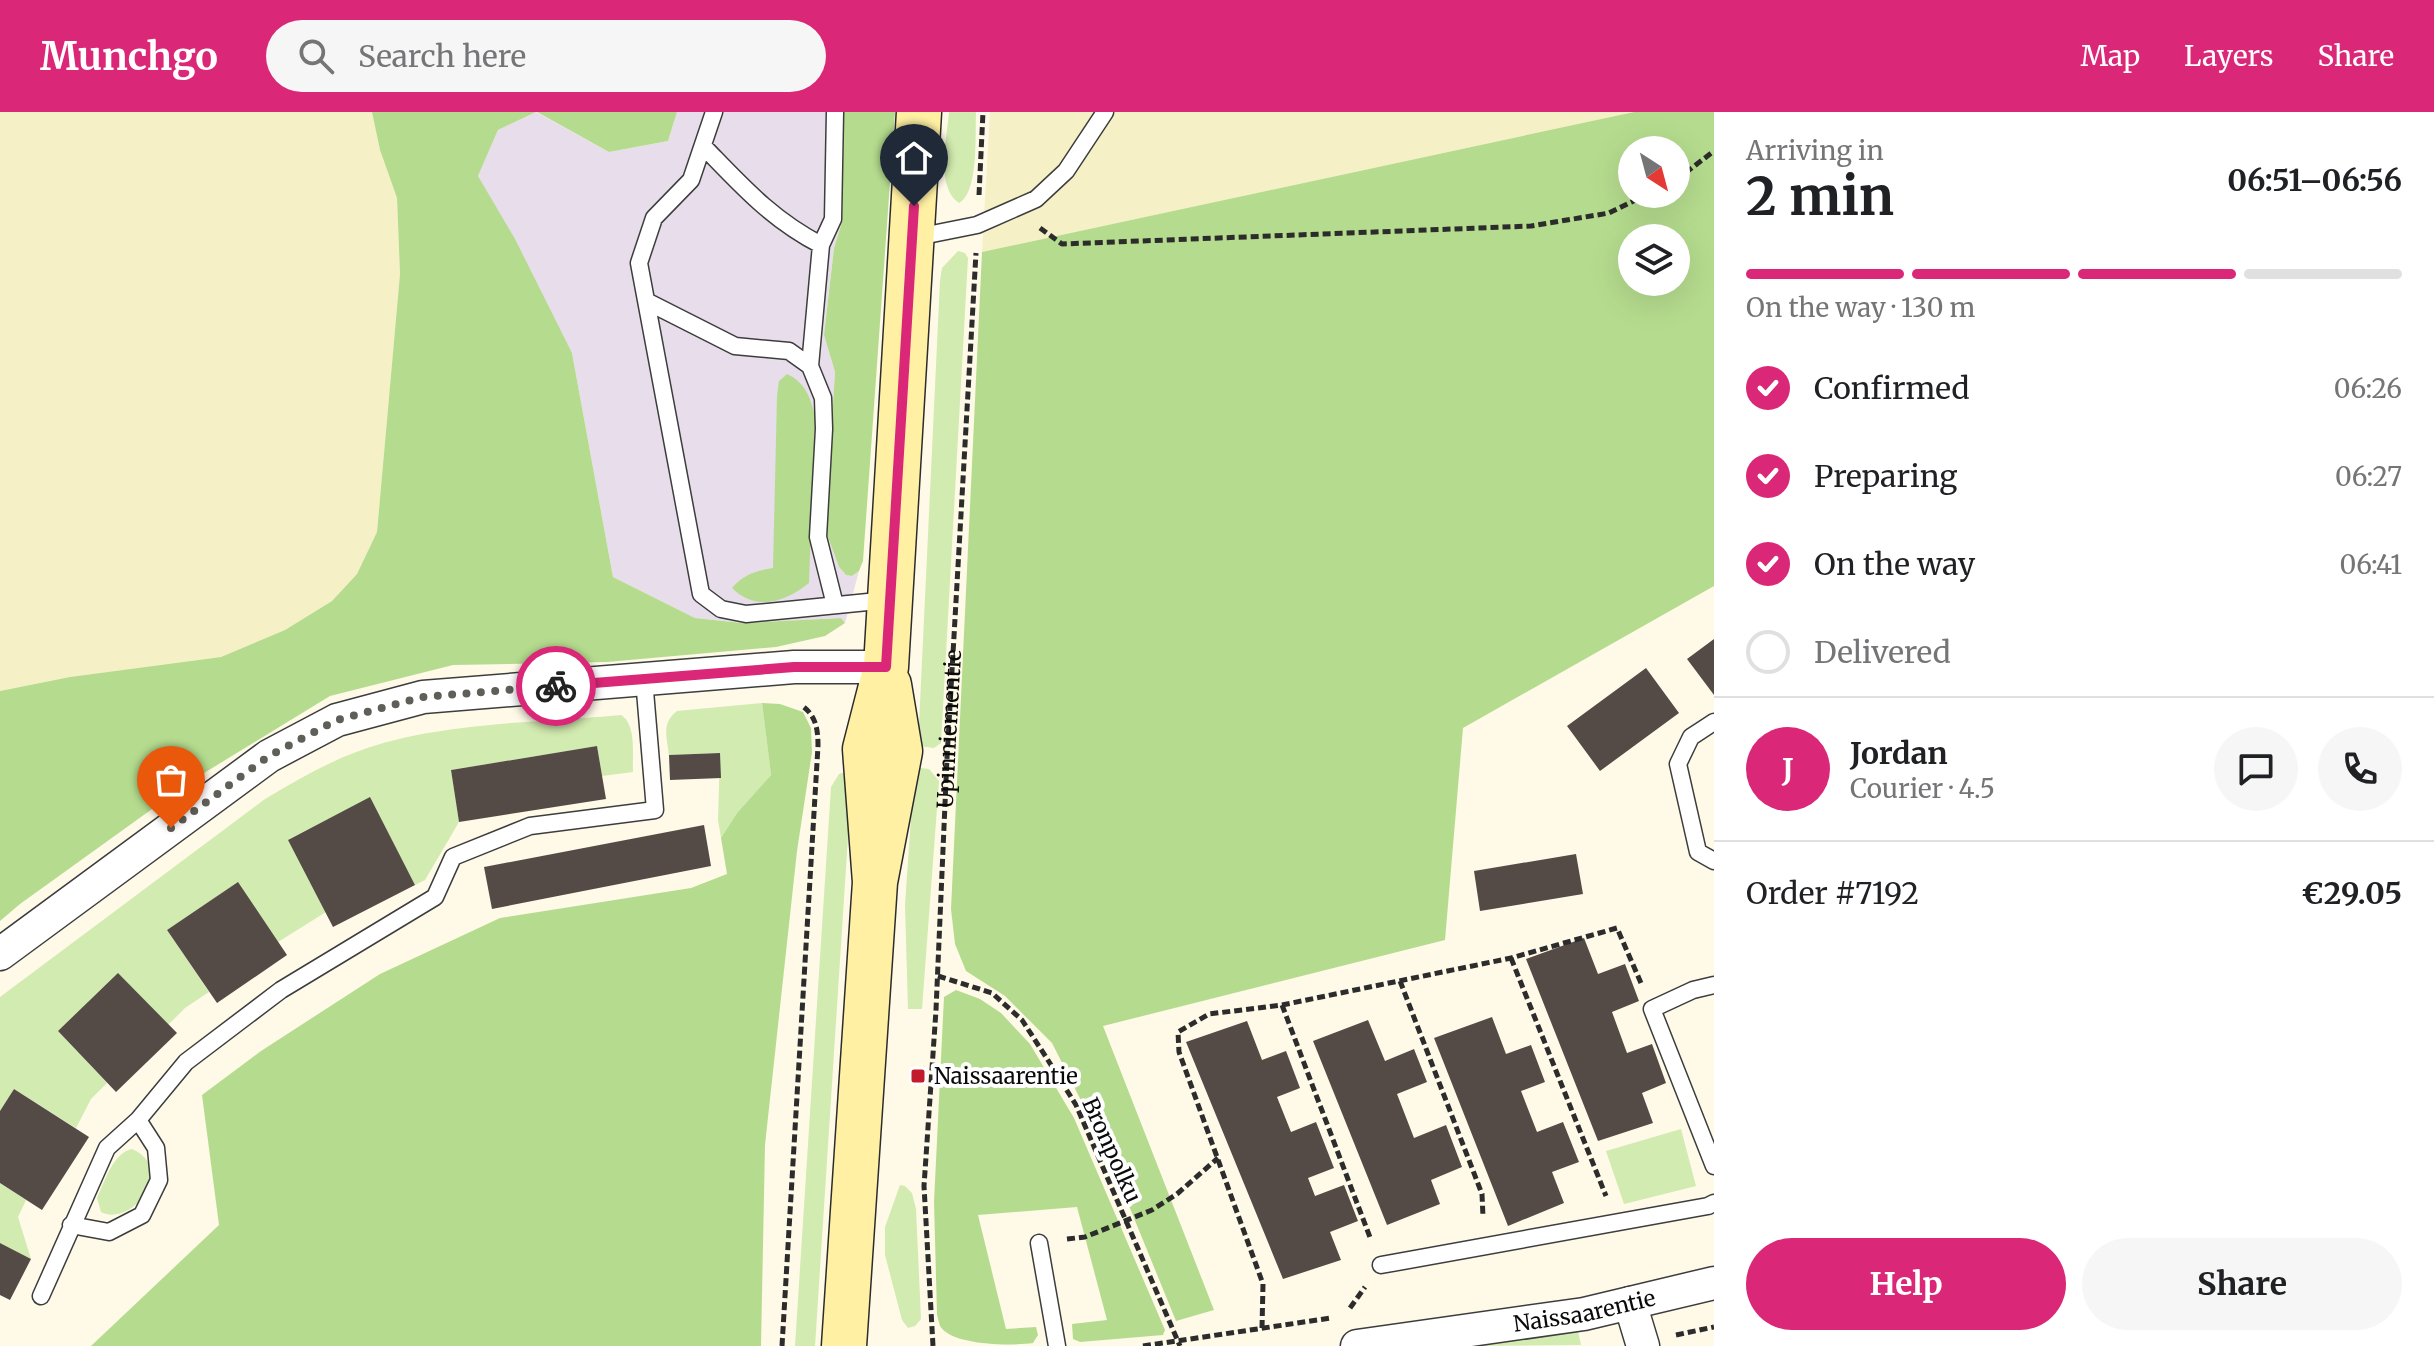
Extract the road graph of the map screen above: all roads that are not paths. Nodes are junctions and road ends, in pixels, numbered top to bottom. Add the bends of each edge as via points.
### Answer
1 (714, 112) edge
2 (835, 112) edge
3 (919, 112) edge
4 (1105, 112) edge
5 (704, 147) junction
6 (912, 238) junction
7 (821, 245) junction
8 (648, 302) junction
9 (810, 366) junction
10 (890, 600) junction
11 (835, 605) junction
12 (886, 667) junction
13 (644, 679) junction
14 (1714, 722) edge
15 (1714, 861) edge
16 (0, 954) edge
17 (1714, 985) edge
18 (138, 1120) junction
19 (1714, 1166) edge
20 (1714, 1203) edge
21 (71, 1225) junction
22 (1039, 1243) dead end
23 (1381, 1265) road end
24 (1714, 1283) edge
25 (41, 1296) dead end
26 (1630, 1303) junction
27 (1657, 1341) edge
28 (844, 1346) edge
29 (1057, 1346) edge
30 (1357, 1346) edge

1 - 5 lane
2 - 7 lane via 833,219
3 - 6 main road
4 - 6 lane via 1066,171 1036,199 977,225
5 - 7 lane via 760,205
5 - 8 lane via 691,180 654,218 639,263
6 - 10 main road
7 - 9 lane
8 - 9 lane via 735,346 789,351
8 - 11 lane via 701,594 721,609 746,614
9 - 11 lane via 823,398 818,537
10 - 11 lane
10 - 12 main road
12 - 13 street via 794,667
12 - 28 main road via 865,749 875,882
13 - 16 street via 423,697 337,720 269,756
13 - 18 lane via 655,810 530,826 453,857 435,897 257,1008 186,1062
14 - 15 lane via 1691,737 1678,764 1698,852
17 - 19 lane via 1652,1009
18 - 21 lane via 107,1148
18 - 21 lane via 156,1148 159,1180 142,1215 109,1232
20 - 23 lane
21 - 25 lane
22 - 29 lane
24 - 26 street, Naissaarentie
26 - 27 street
26 - 30 street, Naissaarentie

